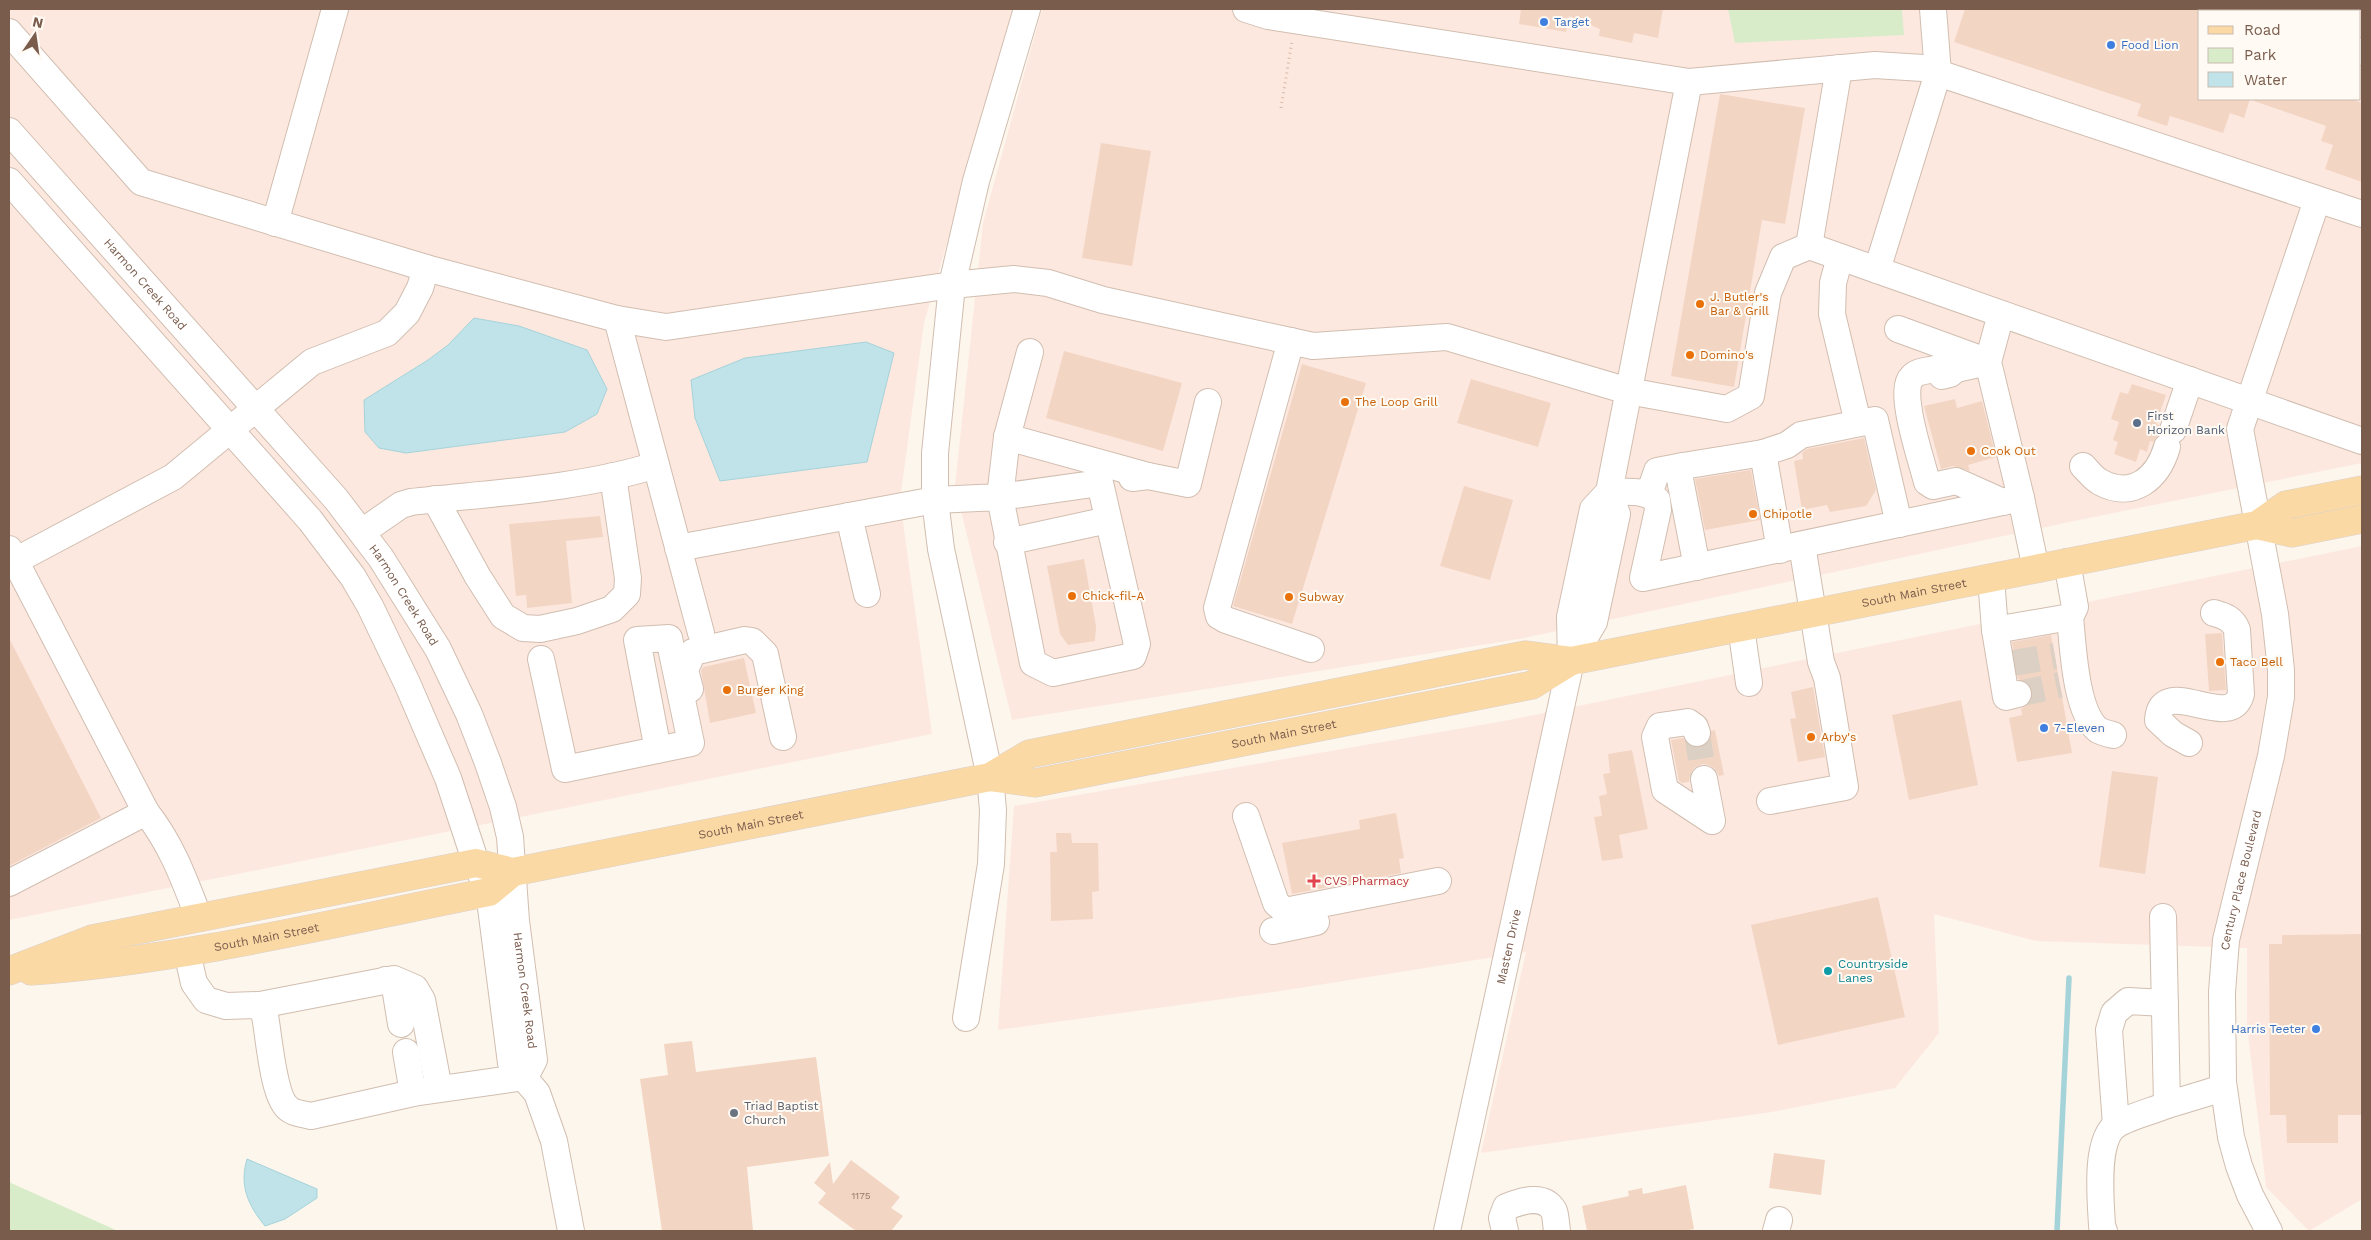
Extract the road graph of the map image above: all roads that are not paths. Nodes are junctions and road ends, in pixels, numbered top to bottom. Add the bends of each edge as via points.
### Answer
1 (335, 9) edge
2 (1246, 9) edge
3 (1933, 9) edge
4 (1019, 11) edge
5 (9, 32) edge
6 (1838, 68) junction
7 (1938, 73) junction
8 (1688, 82) junction
9 (9, 131) edge
10 (9, 181) edge
11 (2317, 200) junction
12 (2362, 214) edge
13 (274, 223) junction
14 (1809, 246) junction
15 (1840, 257) junction
16 (426, 268) junction
17 (1878, 270) junction
18 (952, 285) junction
19 (2001, 314) junction
20 (617, 319) junction
21 (1898, 329) dead end
22 (1291, 341) junction
23 (1030, 352) dead end
24 (1988, 362) junction
25 (2190, 380) junction
26 (1628, 392) junction
27 (2248, 401) junction
28 (1208, 402) dead end
29 (255, 408) junction
30 (1858, 423) junction
31 (230, 430) junction
32 (1007, 437) junction
33 (2362, 441) edge
34 (1763, 453) junction
35 (656, 465) junction
36 (1684, 466) junction
37 (2083, 466) dead end
38 (613, 476) junction
39 (1148, 476) junction
40 (1100, 483) junction
41 (1939, 485) junction
42 (2362, 490) edge
43 (1609, 492) junction
44 (1649, 494) junction
45 (1000, 497) junction
46 (435, 499) junction
47 (935, 500) junction
48 (2012, 500) junction
49 (1947, 514) junction
50 (849, 516) junction
51 (2362, 519) edge
52 (1108, 520) junction
53 (1899, 524) junction
54 (2257, 524) junction
55 (362, 532) junction
56 (1007, 542) junction
57 (1791, 547) junction
58 (678, 548) junction
59 (12, 555) edge
60 (2067, 562) junction
61 (1697, 568) junction
62 (2036, 569) junction
63 (1991, 578) junction
64 (867, 594) dead end
65 (1813, 613) junction
66 (2214, 613) dead end
67 (2070, 617) junction
68 (1741, 627) junction
69 (1996, 630) junction
70 (701, 633) dead end
71 (1311, 649) dead end
72 (541, 659) dead end
73 (1571, 661) junction
74 (1749, 684) dead end
75 (2018, 694) dead end
76 (1697, 733) dead end
77 (2113, 736) dead end
78 (783, 737) dead end
79 (697, 743) junction
80 (2189, 743) dead end
81 (658, 750) junction
82 (990, 777) junction
83 (1704, 779) tunnel mouth
84 (1770, 801) dead end
85 (146, 812) junction
86 (1246, 816) dead end
87 (476, 863) junction
88 (513, 872) junction
89 (9, 883) edge
90 (489, 892) junction
91 (2163, 917) dead end
92 (199, 918) junction
93 (1273, 931) dead end
94 (188, 952) junction
95 (9, 972) edge
96 (378, 981) junction
97 (2165, 1003) junction
98 (260, 1005) junction
99 (966, 1018) dead end
100 (401, 1024) dead end
101 (406, 1052) dead end
102 (525, 1077) junction
103 (2224, 1088) junction
104 (439, 1089) junction
105 (414, 1093) junction
106 (2168, 1105) junction
107 (2116, 1125) junction
108 (1556, 1221) edge
109 (2265, 1230) edge
110 (571, 1231) edge
111 (1447, 1231) edge
112 (1505, 1231) edge
113 (2104, 1231) edge

1 - 13 street
2 - 8 street via 1268,16
3 - 7 street
4 - 18 street
5 - 13 street via 141,182
6 - 7 street via 1875,65 1923,68
6 - 8 street
6 - 14 street
7 - 11 street
7 - 17 street
8 - 26 street
9 - 29 street, Harmon Creek Road
10 - 31 street, Harmon Creek Road
11 - 12 street
11 - 27 street, Century Place Boulevard
13 - 16 street
14 - 15 street
14 - 26 street via 1784,257 1768,293 1751,396 1727,409
15 - 17 street
15 - 30 street via 1833,282 1832,314
16 - 20 street
16 - 29 street via 407,313 387,333 312,362
17 - 19 street
18 - 20 street via 666,327
18 - 22 street via 1014,279 1048,283 1103,300
18 - 47 street via 935,453
19 - 24 street
19 - 25 street
20 - 35 street
21 - 24 street
22 - 26 street via 1313,346 1447,337
22 - 71 street via 1217,608 1219,616 1226,620
23 - 32 street
24 - 41 street via 1922,381 1915,391
24 - 48 street
25 - 27 street
25 - 37 street via 2157,471 2142,485 2122,488 2099,482
26 - 43 street
27 - 33 street
27 - 54 street, Century Place Boulevard via 2240,437
28 - 39 street via 1188,484
29 - 31 street
29 - 55 street, Harmon Creek Road
30 - 34 street via 1801,436
30 - 53 street via 1875,420
31 - 59 street via 173,477
31 - 87 street, Harmon Creek Road via 327,540 353,576 411,691 448,778
32 - 39 street
32 - 45 street
34 - 36 street
34 - 57 street
35 - 38 street
35 - 58 street
36 - 44 street via 1657,470
36 - 61 street via 1679,474
38 - 46 street
38 - 46 street via 628,578 627,594 612,610 540,628 523,628 503,616
39 - 40 street
40 - 45 street
40 - 52 street
41 - 48 street via 1956,481
41 - 49 street
42 - 54 main road, South Main Street via 2286,505
43 - 44 street
43 - 73 street, Masten Drive via 1593,509 1570,617
44 - 61 street via 1657,500 1658,510 1643,578
45 - 47 street
45 - 56 street
46 - 55 street via 401,506
47 - 50 street
47 - 82 street via 941,550
48 - 49 street
48 - 62 street
49 - 53 street
50 - 58 street
50 - 64 street
51 - 54 main road, South Main Street via 2292,533
52 - 56 street
52 - 56 street via 1138,644 1133,656 1052,673 1033,663
53 - 57 street
54 - 60 main road, South Main Street
54 - 103 street, Century Place Boulevard via 2276,614 2281,697 2271,756 2226,940 2222,992
55 - 88 street, Harmon Creek Road via 438,649 469,714 509,826
57 - 61 street
57 - 65 street
58 - 70 street
59 - 85 street
60 - 62 main road, South Main Street
60 - 67 street via 2075,606
62 - 63 main road, South Main Street
63 - 65 main road, South Main Street
63 - 69 street
65 - 68 main road, South Main Street
65 - 84 street via 1821,662 1828,678 1845,787
66 - 80 street via 2227,617 2237,630 2239,701 2224,709 2169,700 2164,704 2158,720 2172,734
67 - 69 street
67 - 77 street via 2064,654 2069,684 2098,730
68 - 73 main road, South Main Street
68 - 74 street
69 - 75 street via 2007,665 2006,697
72 - 81 street via 565,769
73 - 82 main road, South Main Street via 1525,655 1334,693 1029,754
73 - 111 street, Masten Drive
76 - 83 street via 1695,726 1688,722 1660,726 1655,737 1665,790 1712,821
78 - 79 street via 765,654 752,640 745,640 699,649 689,657 685,670
79 - 81 street
79 - 81 street via 669,638 638,640
82 - 88 main road, South Main Street
82 - 99 street via 992,856
85 - 89 street
85 - 92 street via 163,834 179,866
86 - 93 street via 1276,903 1285,911 1440,889
87 - 88 main road, South Main Street
87 - 90 street, Harmon Creek Road
87 - 92 main road, South Main Street
88 - 90 main road, South Main Street
88 - 102 street, Harmon Creek Road via 534,1060
90 - 94 main road, South Main Street
90 - 102 street, Harmon Creek Road via 511,1063
91 - 97 street
92 - 95 main road, South Main Street via 92,939
94 - 95 main road, South Main Street via 97,966
94 - 98 street via 194,983 206,1000 226,1006
96 - 98 street
96 - 100 street via 395,987
96 - 104 street via 402,981 418,992
97 - 106 street
97 - 107 street via 2128,1001 2114,1013 2108,1030
98 - 105 street via 265,1016 279,1095 287,1108 311,1116
101 - 105 street
102 - 104 street
102 - 110 street via 536,1093 554,1142
103 - 106 street
103 - 109 street, Century Place Boulevard via 2231,1138 2239,1166
104 - 105 street
106 - 107 street
107 - 113 street via 2107,1138 2100,1169
108 - 112 street via 1546,1202 1534,1199 1506,1207 1502,1218

